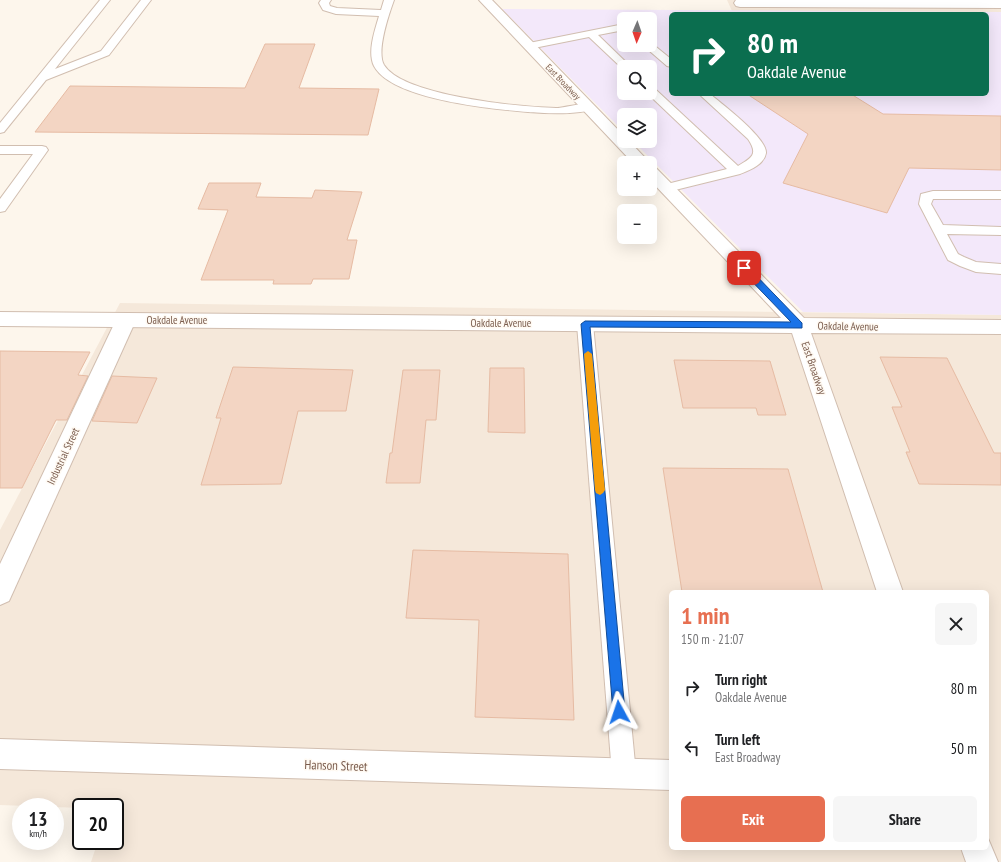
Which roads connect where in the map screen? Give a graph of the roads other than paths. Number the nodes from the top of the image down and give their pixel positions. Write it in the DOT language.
graph roads {
  1 [pos="105,0"];
  2 [pos="146,0"];
  3 [pos="326,0"];
  4 [pos="388,0"];
  5 [pos="485,0"];
  6 [pos="740,3"];
  7 [pos="1001,4"];
  8 [pos="385,13"];
  9 [pos="617,28"];
  10 [pos="591,34"];
  11 [pos="529,46"];
  12 [pos="657,51"];
  13 [pos="619,60"];
  14 [pos="669,62"];
  15 [pos="42,77"];
  16 [pos="706,96"];
  17 [pos="657,97"];
  18 [pos="588,107"];
  19 [pos="0,130"];
  20 [pos="0,150"];
  21 [pos="635,156"];
  22 [pos="736,171"];
  23 [pos="657,178"];
  24 [pos="667,188"];
  25 [pos="1001,195"];
  26 [pos="0,208"];
  27 [pos="938,229"];
  28 [pos="1001,231"];
  29 [pos="1001,269"];
  30 [pos="0,318"];
  31 [pos="126,320"];
  32 [pos="585,324"];
  33 [pos="799,326"];
  34 [pos="1001,327"];
  35 [pos="889,590"];
  36 [pos="0,592"];
  37 [pos="0,754"];
  38 [pos="624,774"];
  39 [pos="669,775"];
  40 [pos="978,850"];
  41 [pos="982,862"];
  1 -- 15 [label="lane"];
  2 -- 15 [label="lane"];
  3 -- 8 [label="lane"];
  4 -- 8 [label="lane"];
  5 -- 11 [label="street, East Broadway"];
  6 -- 7 [label="street"];
  8 -- 18 [label="lane"];
  9 -- 10 [label="lane"];
  10 -- 11 [label="lane"];
  10 -- 13 [label="lane"];
  11 -- 18 [label="street, East Broadway"];
  12 -- 14 [label="lane"];
  15 -- 19 [label="lane"];
  16 -- 22 [label="lane"];
  17 -- 22 [label="lane"];
  18 -- 21 [label="street, East Broadway"];
  20 -- 26 [label="lane"];
  22 -- 24 [label="lane"];
  23 -- 24 [label="street, East Broadway"];
  24 -- 33 [label="street, East Broadway"];
  25 -- 27 [label="lane"];
  27 -- 28 [label="lane"];
  27 -- 29 [label="lane"];
  30 -- 31 [label="street, Oakdale Avenue"];
  31 -- 32 [label="street, Oakdale Avenue"];
  31 -- 36 [label="street, Industrial Street"];
  32 -- 33 [label="street, Oakdale Avenue"];
  32 -- 38 [label="lane"];
  33 -- 34 [label="street, Oakdale Avenue"];
  33 -- 35 [label="street, East Broadway"];
  37 -- 38 [label="street, Hanson Street"];
  38 -- 39 [label="street, Hanson Street"];
  40 -- 41 [label="street"];
}
